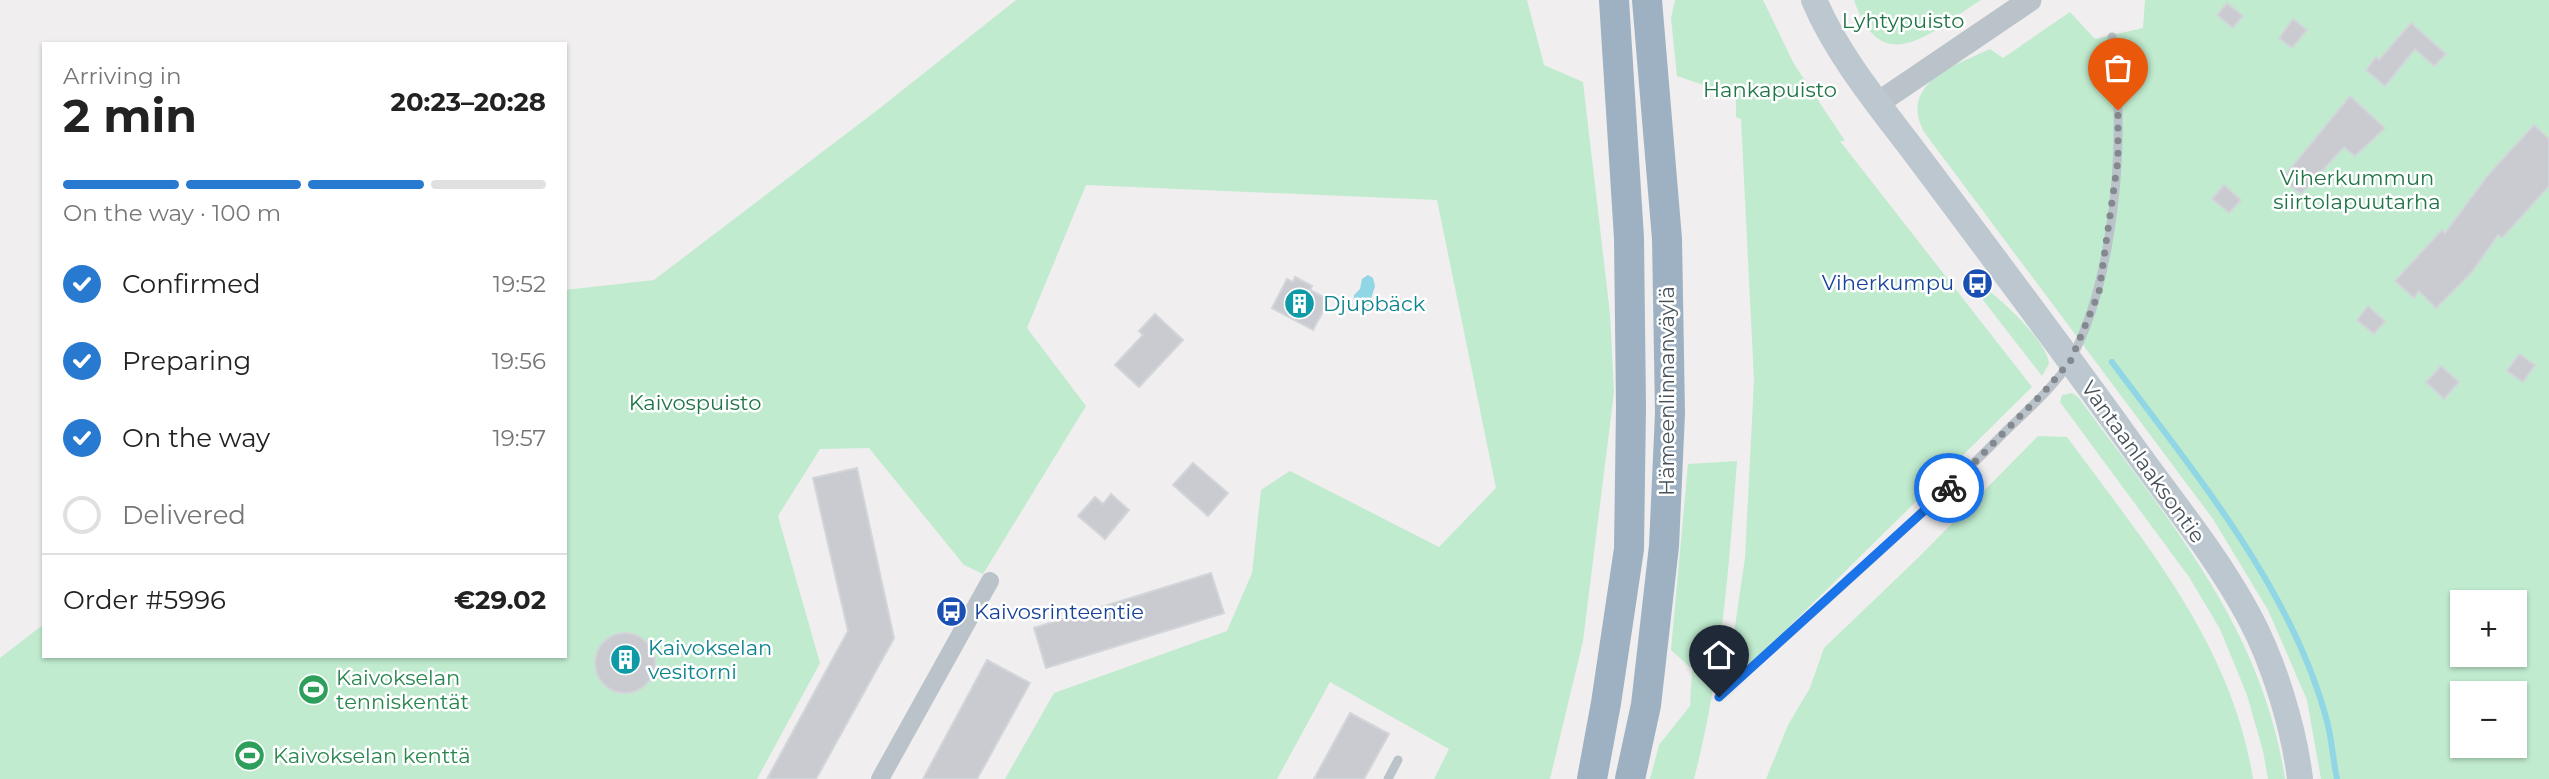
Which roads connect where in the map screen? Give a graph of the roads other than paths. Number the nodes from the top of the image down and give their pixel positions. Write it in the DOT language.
graph roads {
  1 [pos="1614,0"];
  2 [pos="1647,0"];
  3 [pos="1814,0"];
  4 [pos="2030,0"];
  5 [pos="2112,37"];
  6 [pos="1878,103"];
  7 [pos="2071,360"];
  8 [pos="990,581"];
  9 [pos="1719,697"];
  10 [pos="1398,760"];
  11 [pos="880,779"];
  12 [pos="1388,779"];
  13 [pos="1592,779"];
  14 [pos="1630,779"];
  15 [pos="2300,779"];
  1 -- 13 [label="highway, Hämeenlinnanväylä"];
  2 -- 14 [label="highway, Hämeenlinnanväylä"];
  3 -- 6 [label="main road, Vantaanlaaksontie"];
  4 -- 6 [label="street"];
  5 -- 7 [label="lane"];
  6 -- 7 [label="main road, Vantaanlaaksontie"];
  7 -- 9 [label="lane"];
  7 -- 15 [label="main road, Vantaanlaaksontie"];
  8 -- 11 [label="street"];
  10 -- 12 [label="lane"];
}
